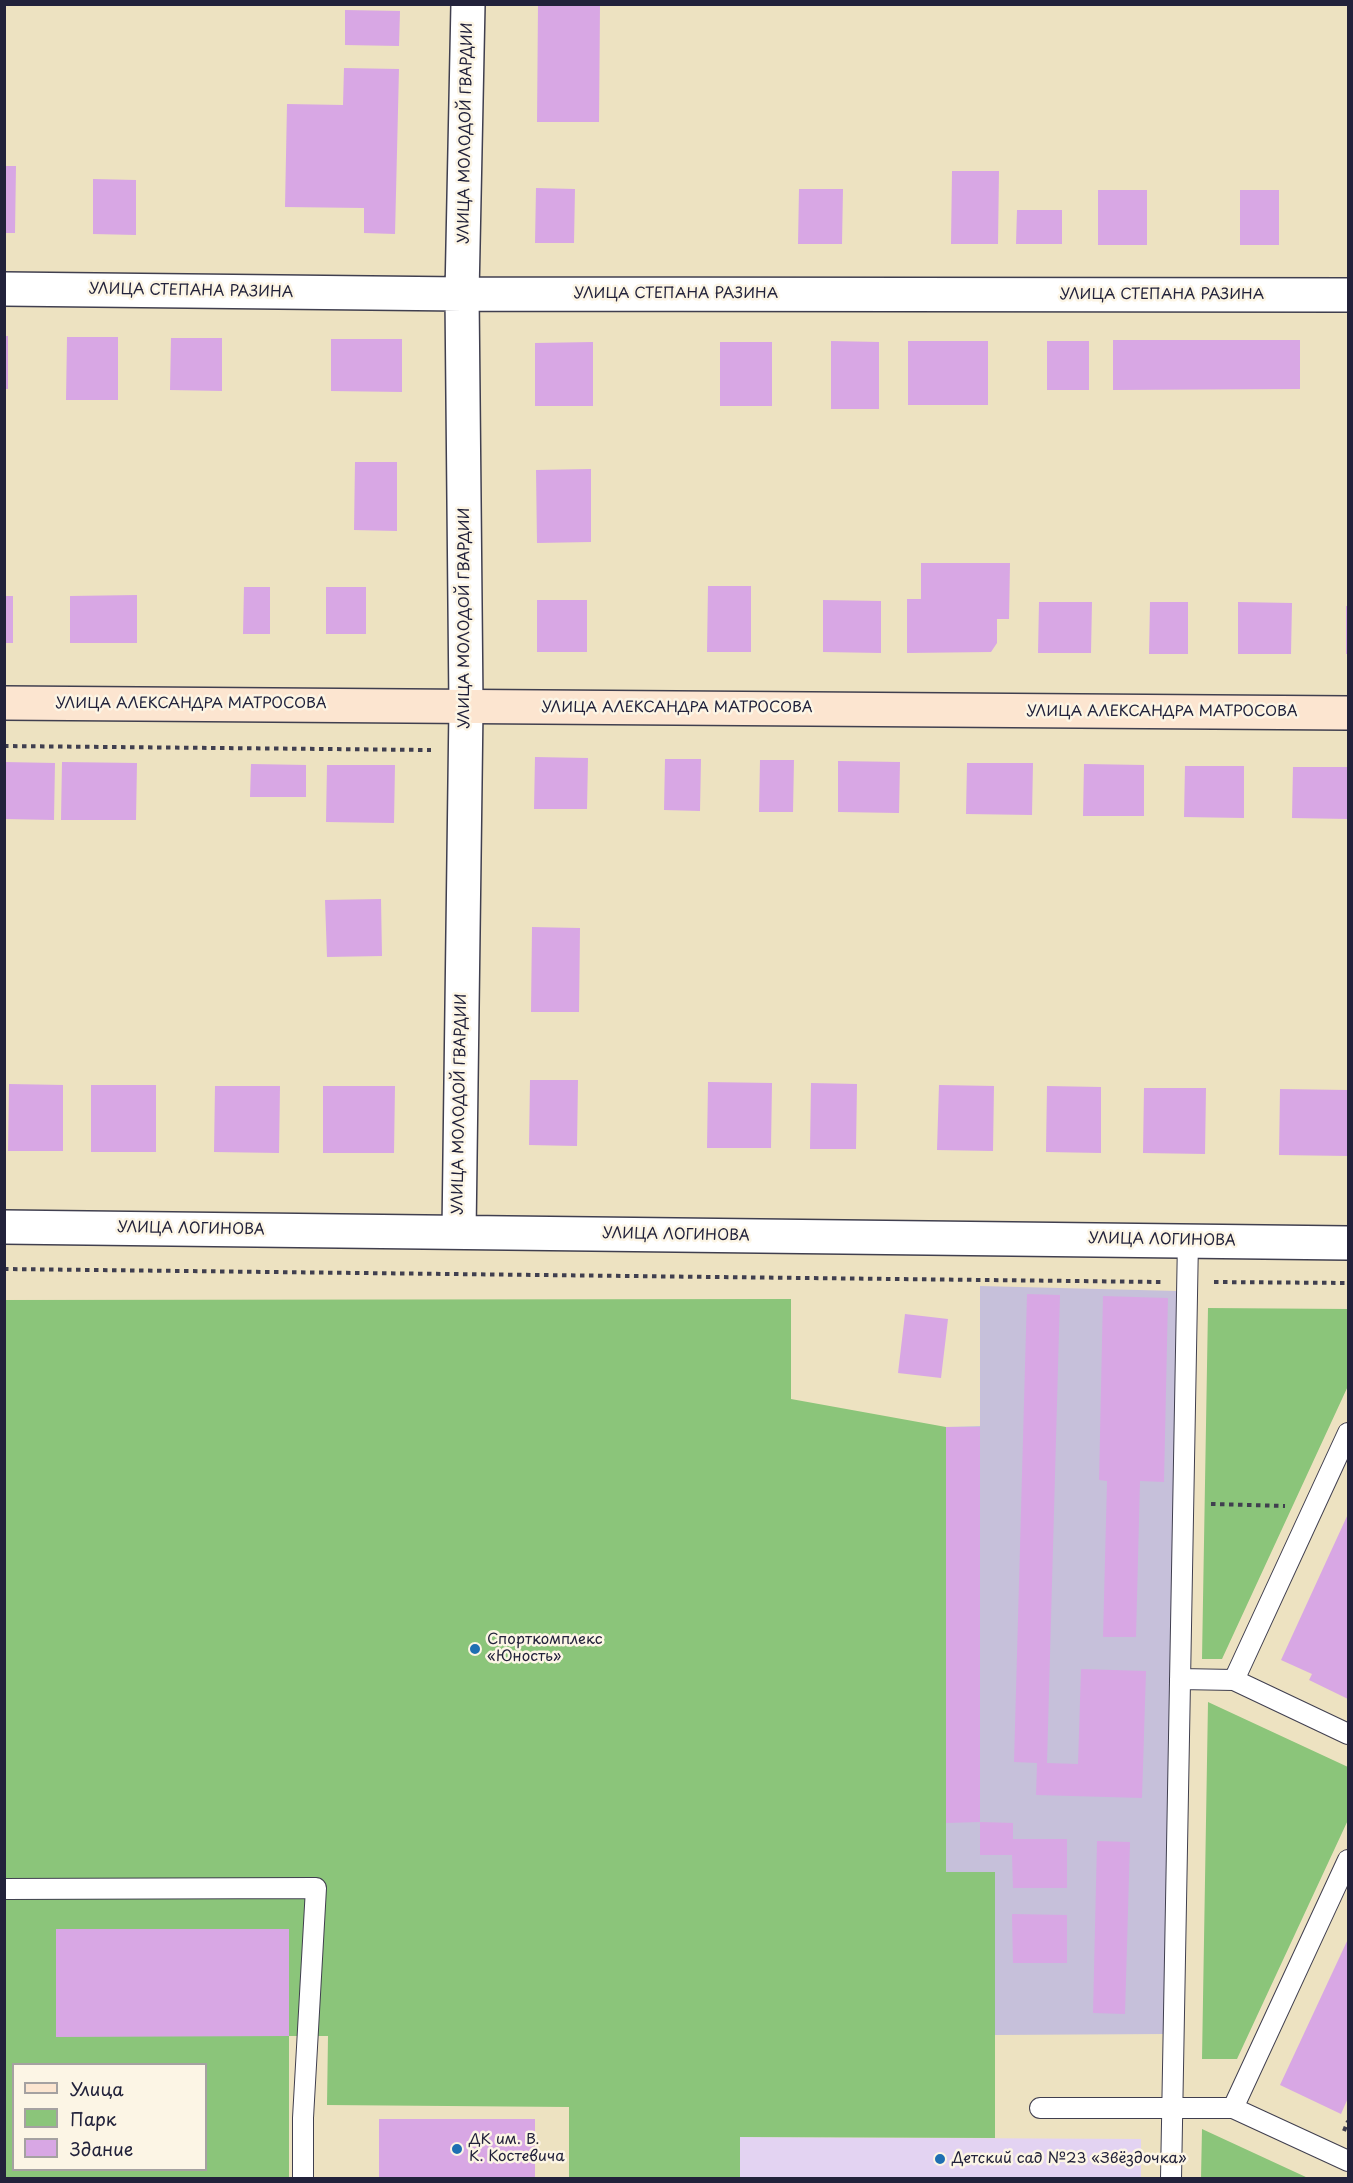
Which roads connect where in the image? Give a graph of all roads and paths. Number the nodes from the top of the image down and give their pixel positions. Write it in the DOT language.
graph roads {
  1 [pos="468,4"];
  2 [pos="4,288"];
  3 [pos="462,294"];
  4 [pos="1348,295"];
  5 [pos="4,703"];
  6 [pos="466,706"];
  7 [pos="1348,713"];
  8 [pos="4,746"];
  9 [pos="465,750"];
  10 [pos="4,1227"];
  11 [pos="459,1233"];
  12 [pos="1188,1240"];
  13 [pos="1348,1243"];
  14 [pos="4,1269"];
  15 [pos="1188,1282"];
  16 [pos="1348,1283"];
  17 [pos="1348,1433"];
  18 [pos="1183,1503"];
  19 [pos="1314,1507"];
  20 [pos="1180,1679"];
  21 [pos="1234,1680"];
  22 [pos="1348,1734"];
  23 [pos="1348,1860"];
  24 [pos="4,1889"];
  25 [pos="1040,2108"];
  26 [pos="1172,2108"];
  27 [pos="1233,2108"];
  28 [pos="1348,2161"];
  29 [pos="303,2178"];
  30 [pos="1171,2178"];
  1 -- 3 [label="street, УЛИЦА МОЛОДОЙ ГВАРДИИ"];
  2 -- 3 [label="street, УЛИЦА СТЕПАНА РАЗИНА"];
  3 -- 4 [label="street, УЛИЦА СТЕПАНА РАЗИНА"];
  3 -- 6 [label="street, УЛИЦА МОЛОДОЙ ГВАРДИИ"];
  5 -- 6 [label="street, УЛИЦА АЛЕКСАНДРА МАТРОСОВА"];
  6 -- 7 [label="street, УЛИЦА АЛЕКСАНДРА МАТРОСОВА"];
  6 -- 9 [label="street, УЛИЦА МОЛОДОЙ ГВАРДИИ"];
  8 -- 9 [label="path"];
  9 -- 11 [label="street, УЛИЦА МОЛОДОЙ ГВАРДИИ"];
  10 -- 11 [label="street, УЛИЦА ЛОГИНОВА"];
  11 -- 12 [label="street, УЛИЦА ЛОГИНОВА"];
  12 -- 13 [label="street, УЛИЦА ЛОГИНОВА"];
  12 -- 15 [label="lane"];
  14 -- 15 [label="path"];
  15 -- 16 [label="path"];
  15 -- 18 [label="lane"];
  17 -- 19 [label="lane"];
  18 -- 19 [label="path"];
  18 -- 20 [label="lane"];
  19 -- 21 [label="lane"];
  20 -- 21 [label="lane"];
  20 -- 26 [label="lane"];
  21 -- 22 [label="lane"];
  23 -- 27 [label="lane"];
  24 -- 29 [label="lane"];
  25 -- 26 [label="lane"];
  26 -- 27 [label="lane"];
  26 -- 30 [label="lane"];
  27 -- 28 [label="lane"];
}
